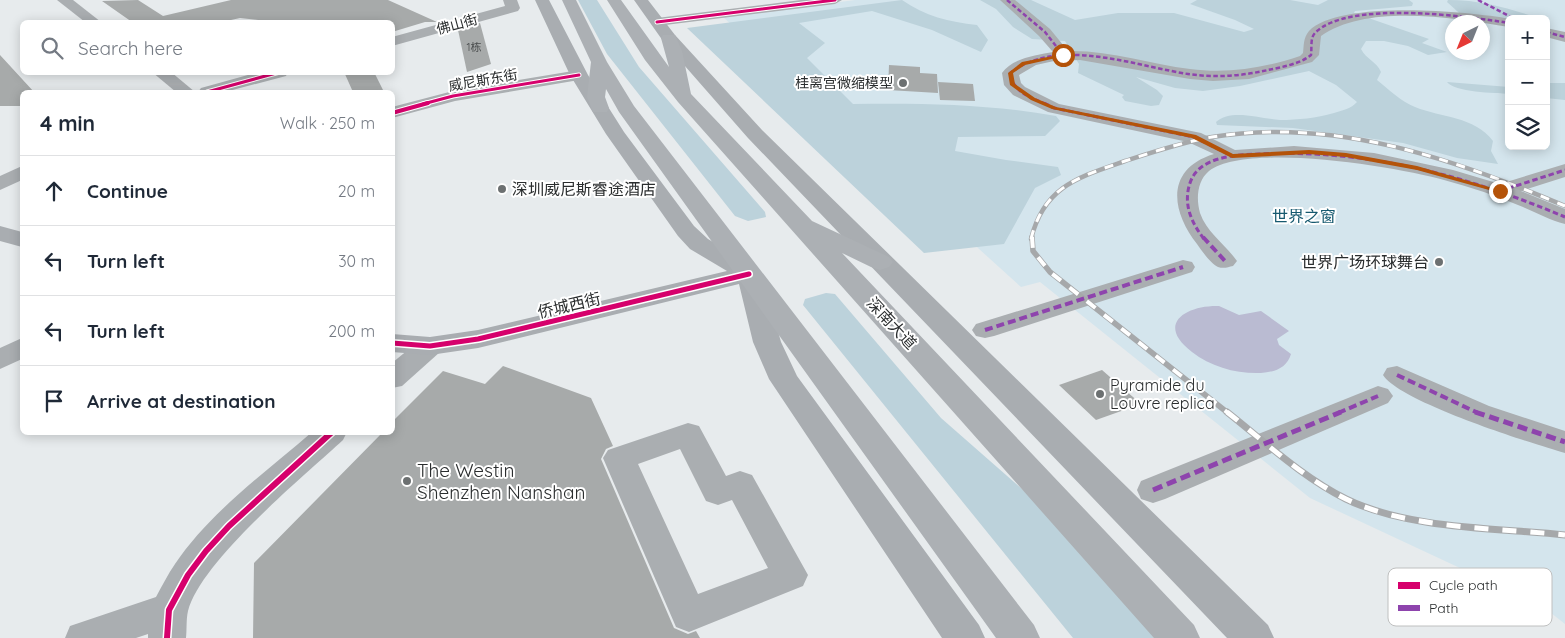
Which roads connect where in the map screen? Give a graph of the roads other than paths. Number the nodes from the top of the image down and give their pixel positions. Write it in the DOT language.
graph roads {
  1 [pos="64,0"];
  2 [pos="510,0"];
  3 [pos="542,0"];
  4 [pos="569,0"];
  5 [pos="614,0"];
  6 [pos="641,0"];
  7 [pos="835,0"];
  8 [pos="1007,0"];
  9 [pos="1478,0"];
  10 [pos="800,2"];
  11 [pos="1507,15"];
  12 [pos="91,20"];
  13 [pos="657,22"];
  14 [pos="1505,22"];
  15 [pos="1550,33"];
  16 [pos="1565,37"];
  17 [pos="669,38"];
  18 [pos="395,41"];
  19 [pos="1063,55"];
  20 [pos="599,62"];
  21 [pos="164,75"];
  22 [pos="269,75"];
  23 [pos="580,75"];
  24 [pos="183,90"];
  25 [pos="214,90"];
  26 [pos="685,98"];
  27 [pos="600,108"];
  28 [pos="395,112"];
  29 [pos="1232,156"];
  30 [pos="1565,170"];
  31 [pos="20,173"];
  32 [pos="0,184"];
  33 [pos="1500,191"];
  34 [pos="1565,217"];
  35 [pos="797,220"];
  36 [pos="0,233"];
  37 [pos="20,240"];
  38 [pos="20,241"];
  39 [pos="0,243"];
  40 [pos="1225,261"];
  41 [pos="880,262"];
  42 [pos="1183,267"];
  43 [pos="750,274"];
  44 [pos="985,330"];
  45 [pos="395,343"];
  46 [pos="430,346"];
  47 [pos="20,348"];
  48 [pos="0,360"];
  49 [pos="395,376"];
  50 [pos="329,435"];
  51 [pos="1565,442"];
  52 [pos="619,458"];
  53 [pos="1153,490"];
  54 [pos="168,624"];
  55 [pos="84,638"];
  56 [pos="965,638"];
  57 [pos="1020,638"];
  58 [pos="1180,638"];
  59 [pos="1254,638"];
  1 -- 12 [label="street"];
  2 -- 18 [label="street, 佛山街"];
  3 -- 23 [label="main road"];
  4 -- 20 [label="main road"];
  5 -- 26 [label="main road, 深南大道"];
  6 -- 13 [label="main road"];
  7 -- 10 [label="street"];
  8 -- 19 [label="street"];
  9 -- 11 [label="street"];
  10 -- 13 [label="street"];
  13 -- 17 [label="main road"];
  14 -- 19 [label="street"];
  15 -- 16 [label="street"];
  17 -- 26 [label="main road"];
  17 -- 41 [label="main road"];
  19 -- 29 [label="street"];
  20 -- 27 [label="main road"];
  20 -- 43 [label="main road"];
  21 -- 24 [label="street"];
  22 -- 25 [label="street"];
  23 -- 27 [label="main road"];
  23 -- 28 [label="street, 威尼斯东街"];
  26 -- 35 [label="main road, 深南大道"];
  27 -- 43 [label="main road"];
  29 -- 33 [label="street"];
  29 -- 40 [label="street"];
  30 -- 33 [label="street"];
  31 -- 32 [label="street"];
  33 -- 34 [label="street"];
  35 -- 41 [label="main road"];
  35 -- 58 [label="main road, 深南大道"];
  36 -- 37 [label="main road"];
  38 -- 39 [label="main road"];
  41 -- 59 [label="main road"];
  42 -- 44 [label="street"];
  43 -- 46 [label="main road, 侨城西街"];
  43 -- 56 [label="main road"];
  43 -- 57 [label="main road"];
  45 -- 46 [label="main road, 侨城西街"];
  46 -- 49 [label="street"];
  47 -- 48 [label="street"];
  50 -- 54 [label="street"];
  51 -- 53 [label="street"];
  52 -- 52 [label="street"];
  54 -- 55 [label="street"];
}
